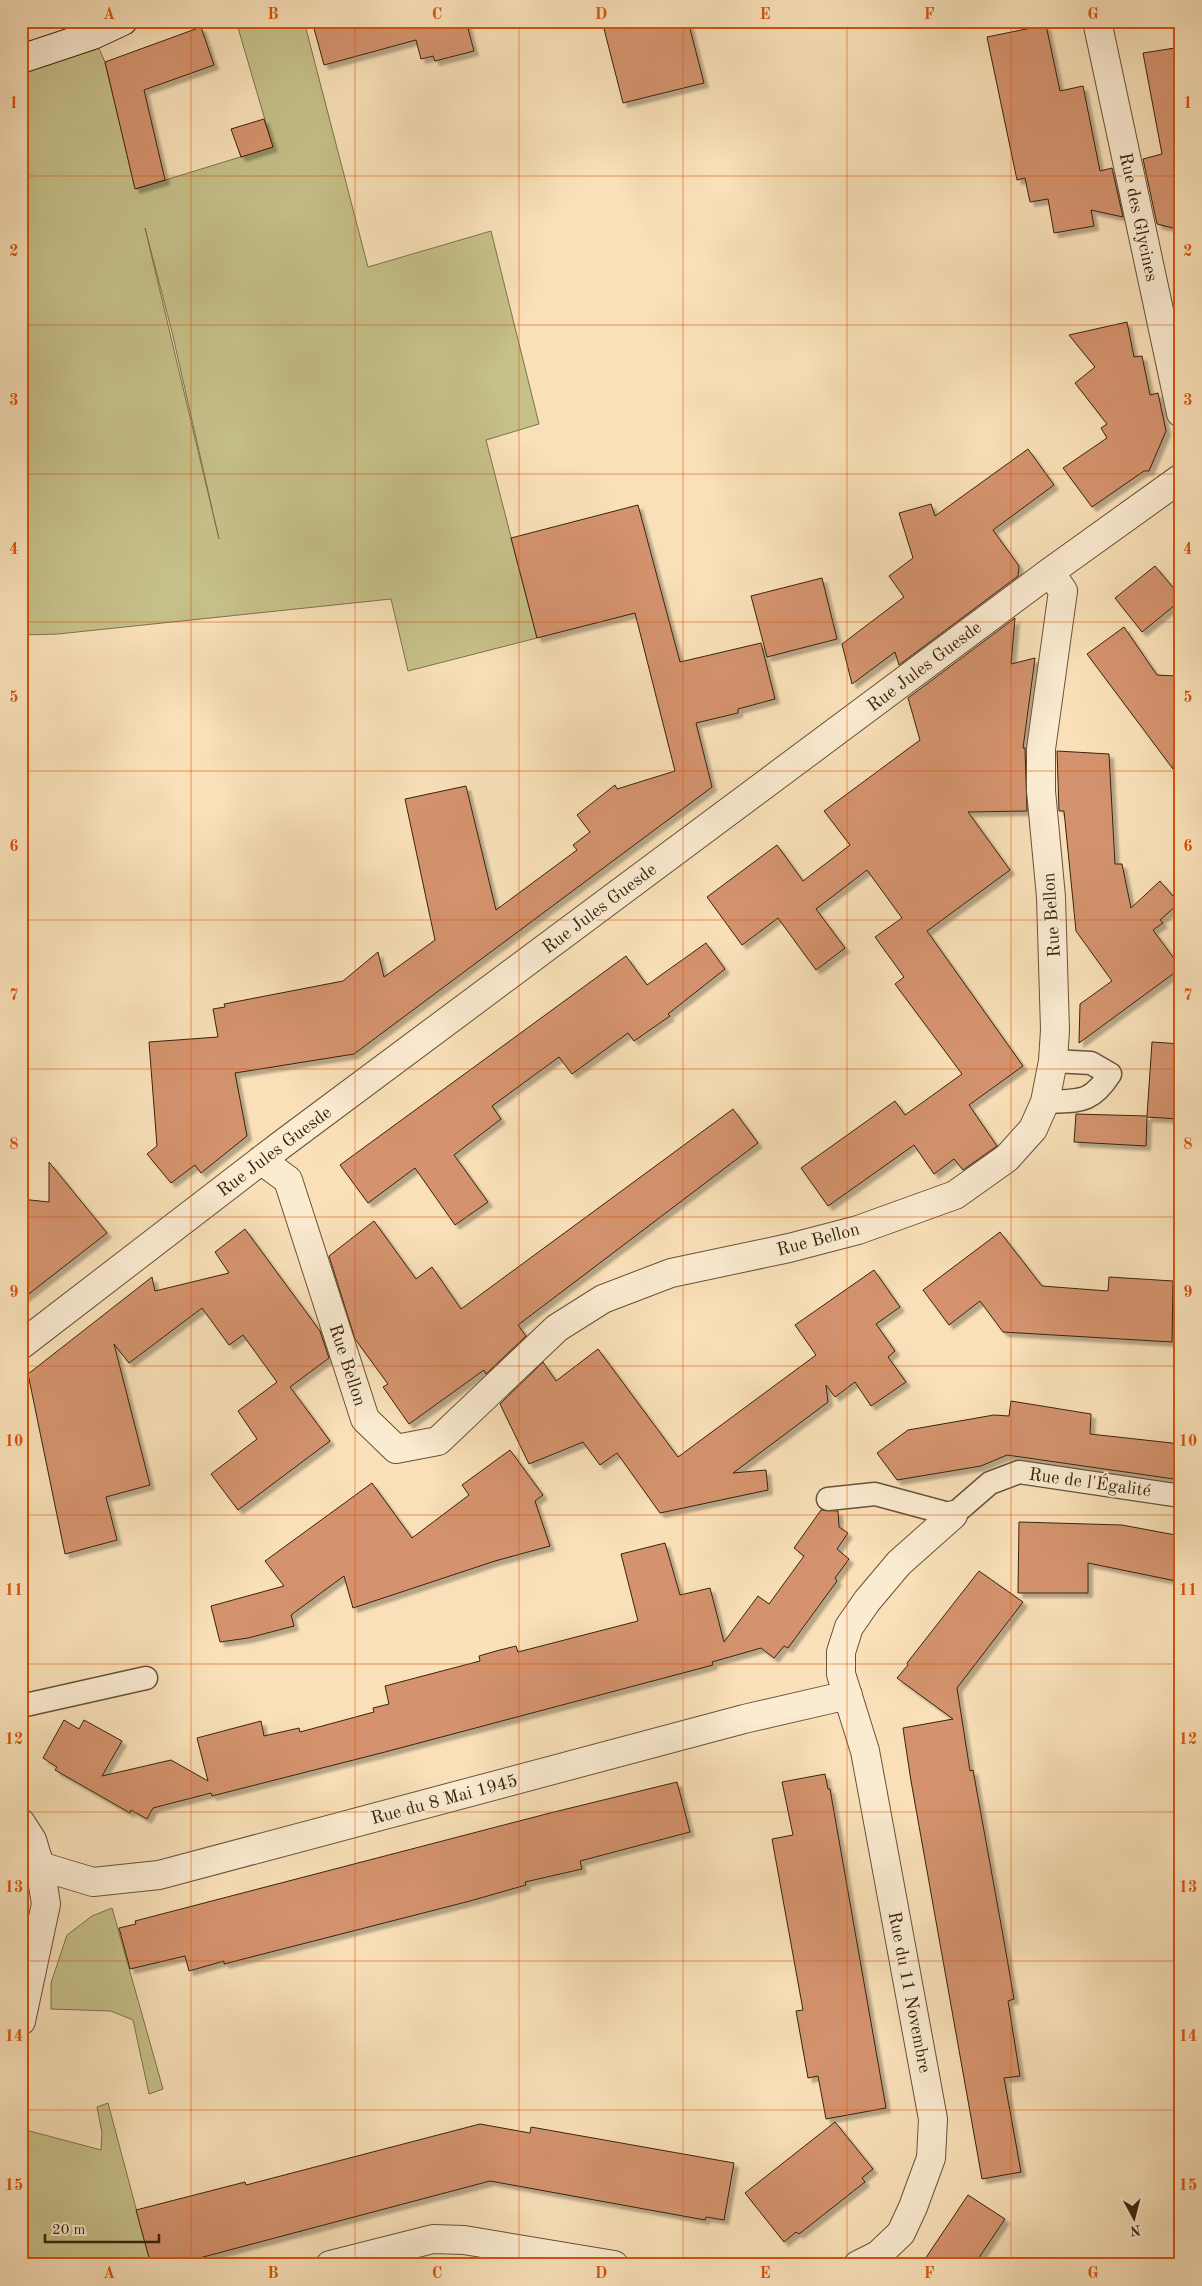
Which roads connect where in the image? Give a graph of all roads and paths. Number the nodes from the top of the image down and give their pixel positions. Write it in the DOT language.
graph roads {
  1 [pos="123,21"];
  2 [pos="1097,21"];
  3 [pos="21,59"];
  4 [pos="1181,413"];
  5 [pos="1181,478"];
  6 [pos="1050,572"];
  7 [pos="1053,1061"];
  8 [pos="1045,1102"];
  9 [pos="261,1160"];
  10 [pos="21,1345"];
  11 [pos="1181,1496"];
  12 [pos="828,1499"];
  13 [pos="953,1515"];
  14 [pos="146,1678"];
  15 [pos="848,1695"];
  16 [pos="21,1706"];
  17 [pos="21,1822"];
  18 [pos="40,1866"];
  19 [pos="21,2021"];
  20 [pos="330,2265"];
  21 [pos="614,2265"];
  22 [pos="858,2265"];
  1 -- 3 [label="street"];
  2 -- 4 [label="street, Rue des Glycines"];
  5 -- 6 [label="street, Rue Jules Guesde"];
  6 -- 7 [label="street, Rue Bellon"];
  6 -- 9 [label="street, Rue Jules Guesde"];
  7 -- 8 [label="street, Rue Bellon"];
  7 -- 8 [label="lane"];
  8 -- 9 [label="street, Rue Bellon"];
  9 -- 10 [label="street, Rue Jules Guesde"];
  11 -- 13 [label="lane, Rue de l'Égalité"];
  12 -- 13 [label="lane"];
  13 -- 15 [label="street, Rue du 11 Novembre"];
  14 -- 16 [label="lane"];
  15 -- 18 [label="street, Rue du 8 Mai 1945"];
  15 -- 22 [label="street, Rue du 11 Novembre"];
  17 -- 18 [label="street"];
  18 -- 19 [label="street"];
  20 -- 21 [label="street"];
}
